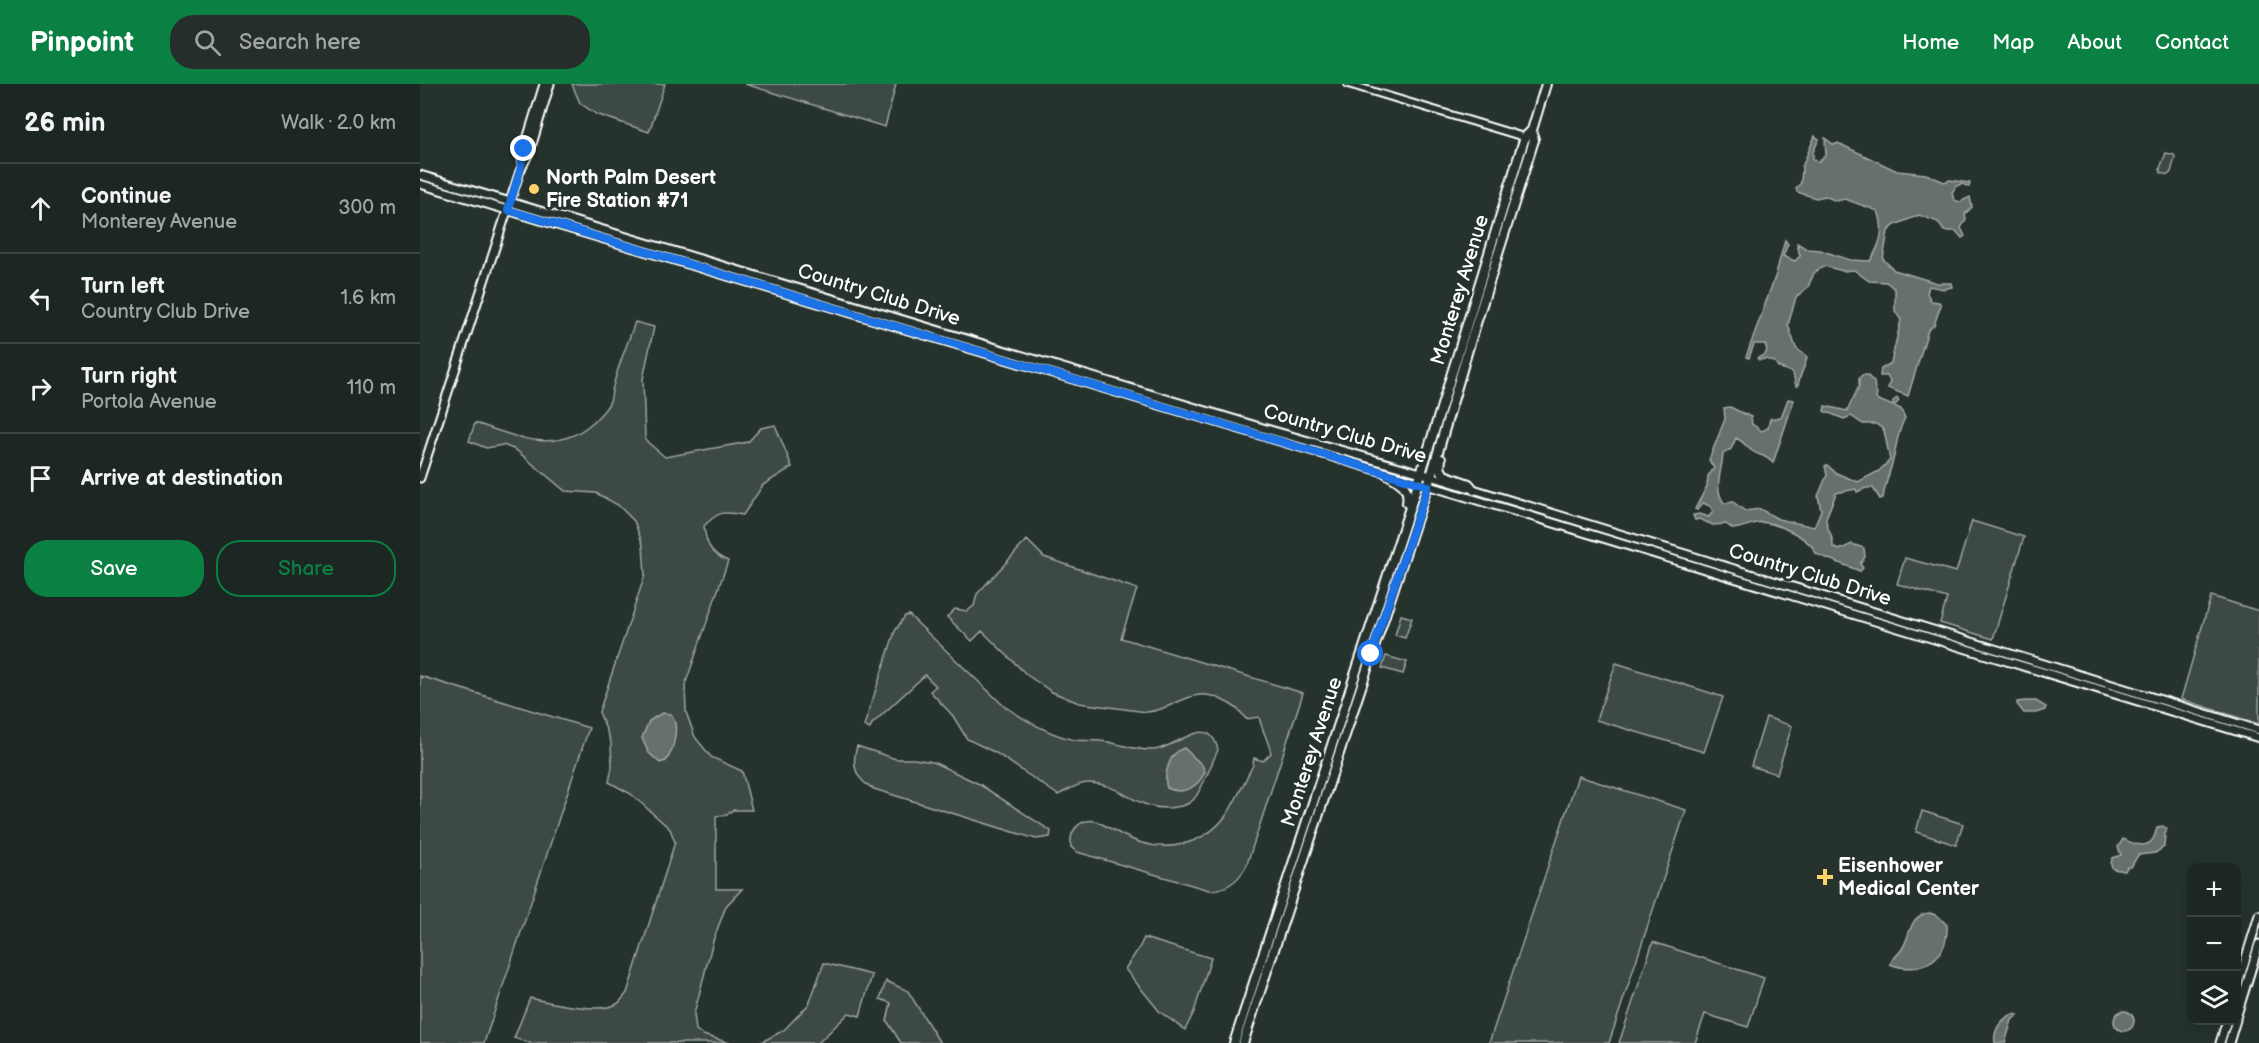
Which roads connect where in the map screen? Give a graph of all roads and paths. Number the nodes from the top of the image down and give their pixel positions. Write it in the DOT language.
graph roads {
  1 [pos="544,84"];
  2 [pos="550,84"];
  3 [pos="1348,84"];
  4 [pos="1546,84"];
  5 [pos="1530,138"];
  6 [pos="520,171"];
  7 [pos="420,175"];
  8 [pos="420,184"];
  9 [pos="509,206"];
  10 [pos="572,221"];
  11 [pos="549,222"];
  12 [pos="1442,440"];
  13 [pos="1421,473"];
  14 [pos="1387,474"];
  15 [pos="1431,476"];
  16 [pos="420,477"];
  17 [pos="1418,483"];
  18 [pos="1428,486"];
  19 [pos="1474,490"];
  20 [pos="1402,529"];
  21 [pos="1884,614"];
  22 [pos="1860,616"];
  23 [pos="1362,652"];
  24 [pos="1359,688"];
  25 [pos="2187,716"];
  26 [pos="2216,717"];
  27 [pos="2259,730"];
  28 [pos="2259,738"];
  29 [pos="1278,907"];
  30 [pos="2259,915"];
  31 [pos="1277,942"];
  32 [pos="2259,944"];
  33 [pos="2241,974"];
  34 [pos="2241,1003"];
  35 [pos="2225,1025"];
  36 [pos="2234,1025"];
  37 [pos="1234,1043"];
  38 [pos="1242,1043"];
  39 [pos="2220,1043"];
  40 [pos="2229,1043"];
  1 -- 6 [label="main road"];
  2 -- 6 [label="main road"];
  3 -- 5 [label="street"];
  4 -- 5 [label="main road, Monterey Avenue"];
  5 -- 12 [label="main road, Monterey Avenue"];
  5 -- 13 [label="main road, Monterey Avenue"];
  6 -- 9 [label="main road"];
  7 -- 9 [label="main road, Country Club Drive"];
  8 -- 9 [label="main road, Country Club Drive"];
  9 -- 10 [label="main road, Country Club Drive"];
  9 -- 11 [label="main road, Country Club Drive"];
  9 -- 16 [label="main road"];
  10 -- 11 [label="main road"];
  10 -- 13 [label="main road, Country Club Drive"];
  11 -- 14 [label="main road, Country Club Drive"];
  12 -- 15 [label="main road, Monterey Avenue"];
  12 -- 19 [label="main road"];
  13 -- 15 [label="main road, Country Club Drive"];
  13 -- 17 [label="main road, Monterey Avenue"];
  14 -- 17 [label="main road, Country Club Drive"];
  14 -- 20 [label="main road"];
  15 -- 18 [label="main road, Monterey Avenue"];
  15 -- 19 [label="main road, Country Club Drive"];
  17 -- 18 [label="main road, Country Club Drive"];
  17 -- 20 [label="main road, Monterey Avenue"];
  18 -- 22 [label="main road, Country Club Drive"];
  18 -- 24 [label="main road, Monterey Avenue"];
  19 -- 21 [label="main road, Country Club Drive"];
  20 -- 23 [label="main road, Monterey Avenue"];
  21 -- 22 [label="main road"];
  21 -- 26 [label="main road, Country Club Drive"];
  22 -- 25 [label="main road, Country Club Drive"];
  23 -- 24 [label="main road"];
  23 -- 29 [label="main road, Monterey Avenue"];
  24 -- 31 [label="main road, Monterey Avenue"];
  25 -- 26 [label="main road"];
  25 -- 28 [label="main road, Country Club Drive"];
  26 -- 27 [label="main road, Country Club Drive"];
  29 -- 31 [label="main road"];
  29 -- 37 [label="main road, Monterey Avenue"];
  30 -- 33 [label="main road"];
  31 -- 38 [label="main road, Monterey Avenue"];
  32 -- 34 [label="main road"];
  35 -- 39 [label="main road"];
  36 -- 40 [label="main road"];
}
